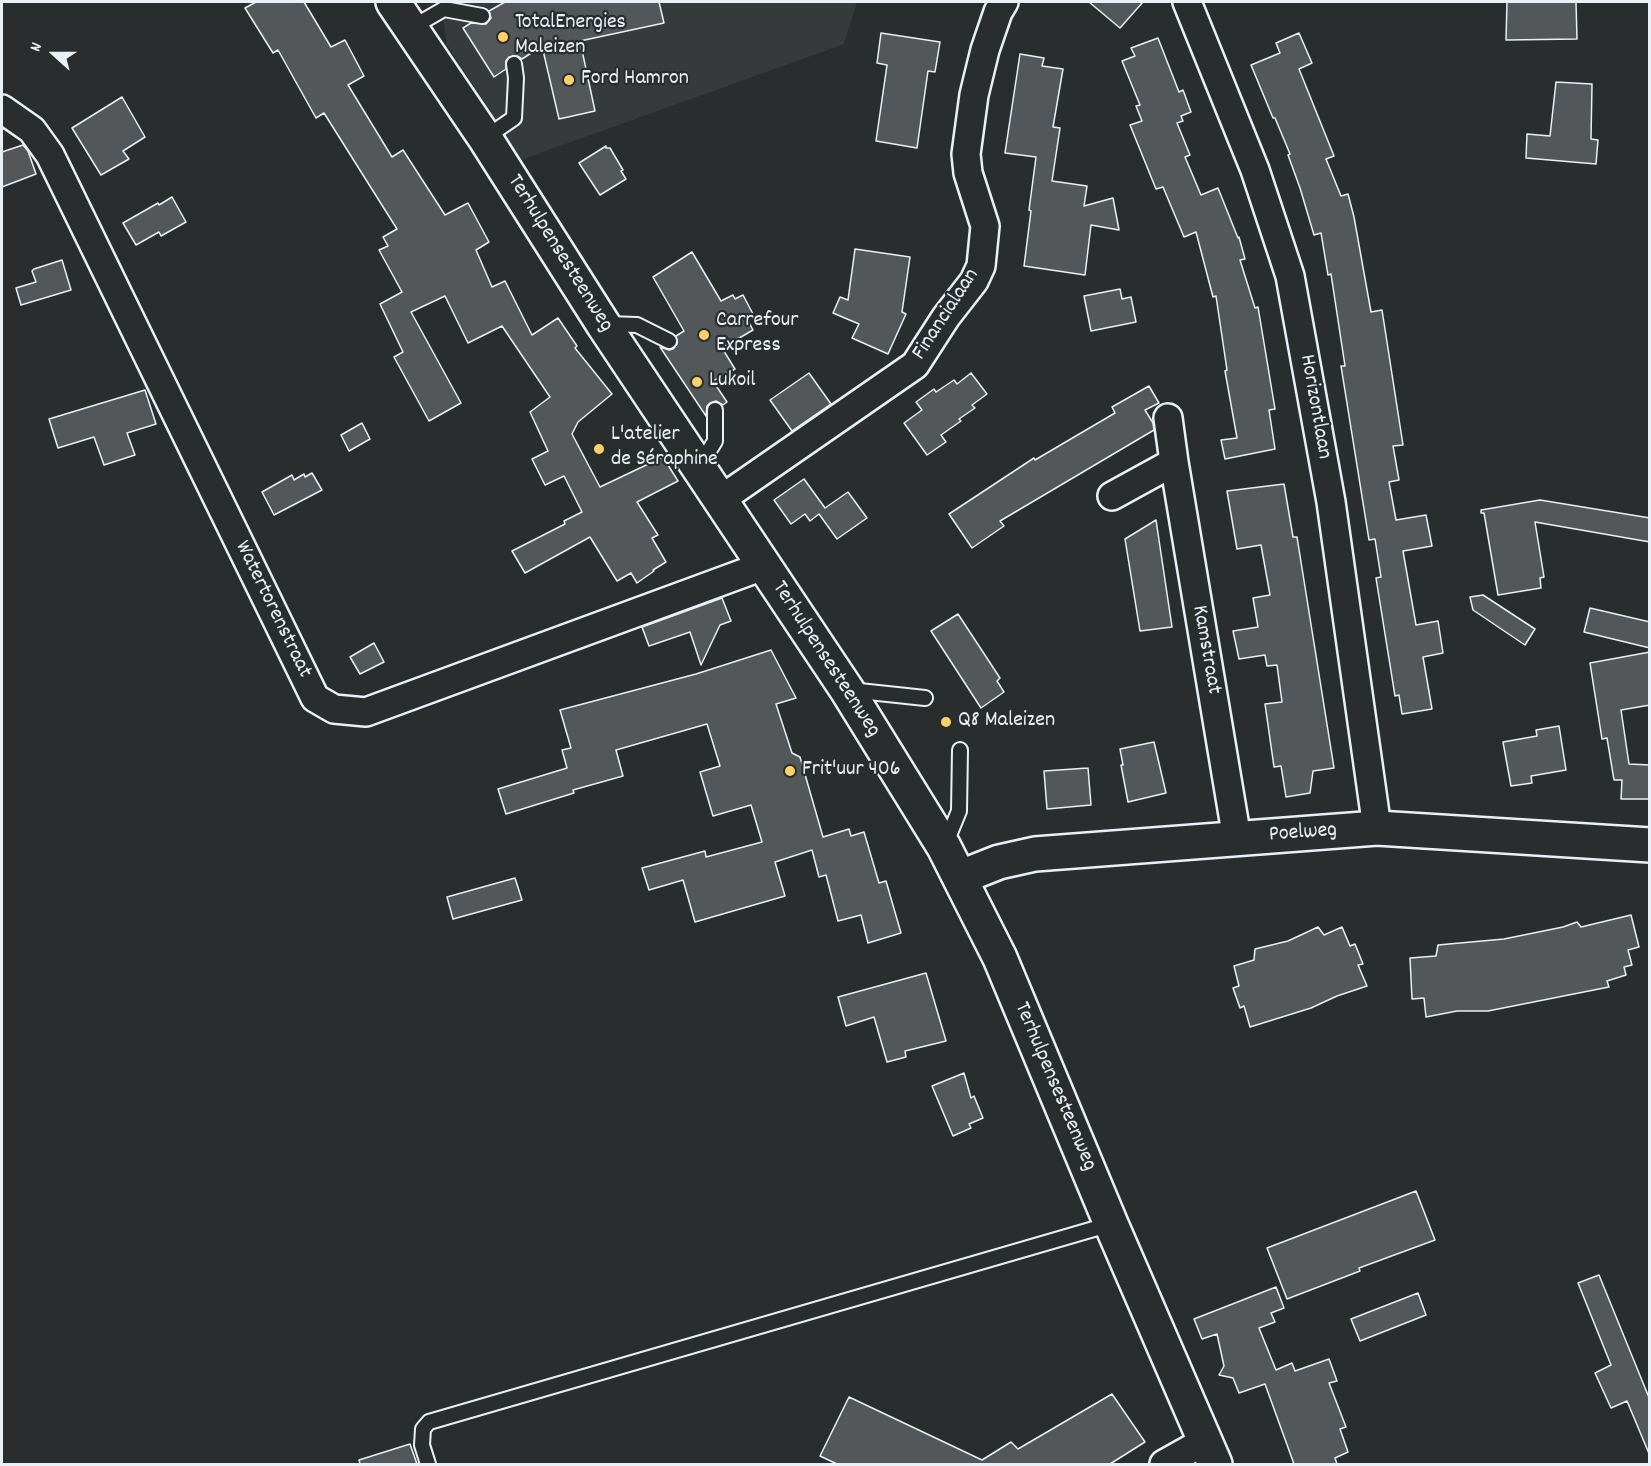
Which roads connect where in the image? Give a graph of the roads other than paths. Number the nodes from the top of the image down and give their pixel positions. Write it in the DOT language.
graph roads {
  1 [pos="1004,2"];
  2 [pos="1187,2"];
  3 [pos="402,15"];
  4 [pos="482,16"];
  5 [pos="514,64"];
  6 [pos="2,109"];
  7 [pos="485,138"];
  8 [pos="603,324"];
  9 [pos="669,341"];
  10 [pos="715,410"];
  11 [pos="1168,417"];
  12 [pos="1173,462"];
  13 [pos="699,467"];
  14 [pos="1112,496"];
  15 [pos="720,500"];
  16 [pos="763,567"];
  17 [pos="847,690"];
  18 [pos="925,698"];
  19 [pos="960,750"];
  20 [pos="1377,828"];
  21 [pos="1237,839"];
  22 [pos="1650,845"];
  23 [pos="945,846"];
  24 [pos="961,877"];
  25 [pos="1111,1224"];
  26 [pos="1210,1453"];
  27 [pos="428,1464"];
  28 [pos="1164,1464"];
  1 -- 15 [label="street, Financialaan"];
  2 -- 20 [label="street, Horizontlaan"];
  3 -- 4 [label="lane"];
  3 -- 7 [label="main road, Terhulpensesteenweg"];
  5 -- 7 [label="lane"];
  6 -- 16 [label="street, Watertorenstraat"];
  7 -- 8 [label="main road, Terhulpensesteenweg"];
  8 -- 9 [label="lane"];
  8 -- 13 [label="main road, Terhulpensesteenweg"];
  10 -- 13 [label="lane"];
  11 -- 12 [label="street, Kamstraat"];
  12 -- 14 [label="street"];
  12 -- 21 [label="street, Kamstraat"];
  13 -- 15 [label="main road, Terhulpensesteenweg"];
  15 -- 16 [label="main road, Terhulpensesteenweg"];
  16 -- 17 [label="main road, Terhulpensesteenweg"];
  17 -- 18 [label="lane"];
  17 -- 23 [label="main road, Terhulpensesteenweg"];
  19 -- 23 [label="lane"];
  20 -- 21 [label="main road, Poelweg"];
  20 -- 22 [label="main road, Poelweg"];
  21 -- 24 [label="main road, Poelweg"];
  23 -- 24 [label="main road, Terhulpensesteenweg"];
  24 -- 25 [label="main road, Terhulpensesteenweg"];
  25 -- 26 [label="main road, Terhulpensesteenweg"];
  25 -- 27 [label="lane"];
  26 -- 28 [label="street"];
}
